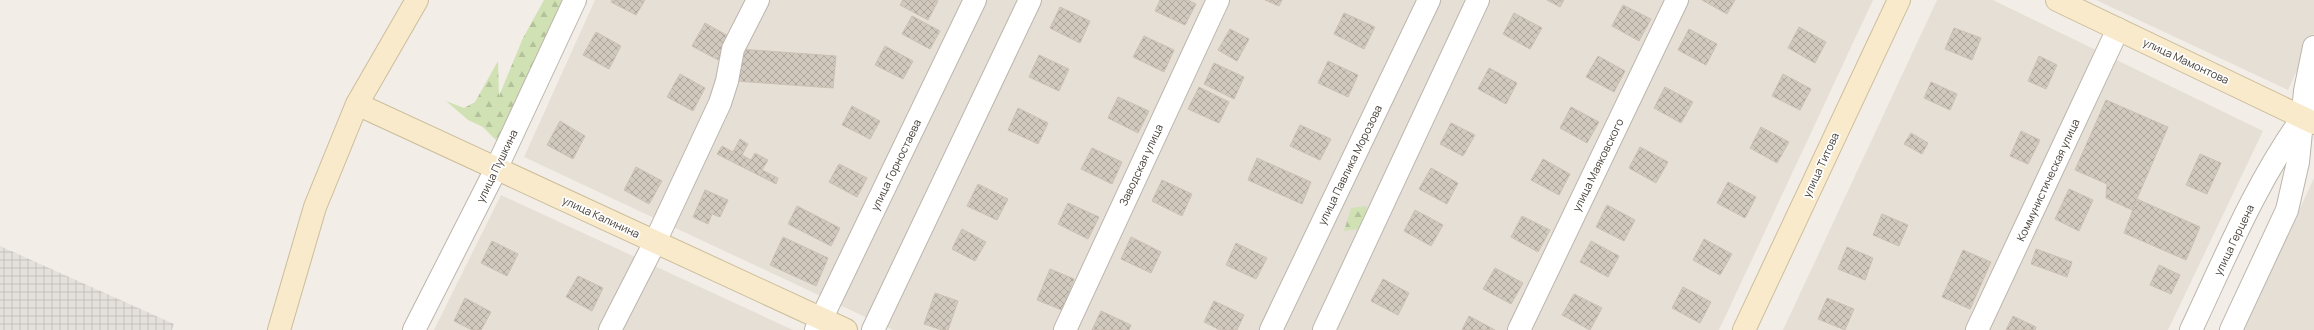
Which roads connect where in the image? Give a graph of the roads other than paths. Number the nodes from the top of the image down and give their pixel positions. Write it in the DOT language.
graph roads {
  1 [pos="417,0"];
  2 [pos="575,0"];
  3 [pos="758,0"];
  4 [pos="975,0"];
  5 [pos="1030,0"];
  6 [pos="1218,0"];
  7 [pos="1429,0"];
  8 [pos="1478,0"];
  9 [pos="1677,0"];
  10 [pos="1899,0"];
  11 [pos="2057,0"];
  12 [pos="2118,29"];
  13 [pos="2314,46"];
  14 [pos="357,104"];
  15 [pos="2310,115"];
  16 [pos="497,167"];
  17 [pos="655,242"];
  18 [pos="818,325"];
  19 [pos="279,330"];
  20 [pos="414,330"];
  21 [pos="610,330"];
  22 [pos="846,330"];
  23 [pos="873,330"];
  24 [pos="1065,330"];
  25 [pos="1271,330"];
  26 [pos="1324,330"];
  27 [pos="1519,330"];
  28 [pos="1744,330"];
  29 [pos="1977,330"];
  30 [pos="2191,330"];
  31 [pos="2231,330"];
  1 -- 14 [label="main road"];
  2 -- 16 [label="street, улица Пушкина"];
  3 -- 17 [label="street"];
  4 -- 18 [label="street, улица Горностаева"];
  5 -- 23 [label="street"];
  6 -- 24 [label="street, Заводская улица"];
  7 -- 25 [label="street, улица Павлика Морозова"];
  8 -- 26 [label="street"];
  9 -- 27 [label="street, улица Маяковского"];
  10 -- 28 [label="main road, улица Титова"];
  11 -- 12 [label="main road, улица Мамонтова"];
  12 -- 15 [label="main road, улица Мамонтова"];
  12 -- 29 [label="street, Коммунистическая улица"];
  13 -- 15 [label="street"];
  14 -- 16 [label="main road, улица Калинина"];
  14 -- 19 [label="main road"];
  15 -- 30 [label="street, улица Герцена"];
  15 -- 31 [label="street"];
  16 -- 17 [label="main road, улица Калинина"];
  16 -- 20 [label="street, улица Пушкина"];
  17 -- 18 [label="main road, улица Калинина"];
  17 -- 21 [label="street"];
  18 -- 22 [label="main road, улица Калинина"];
}
